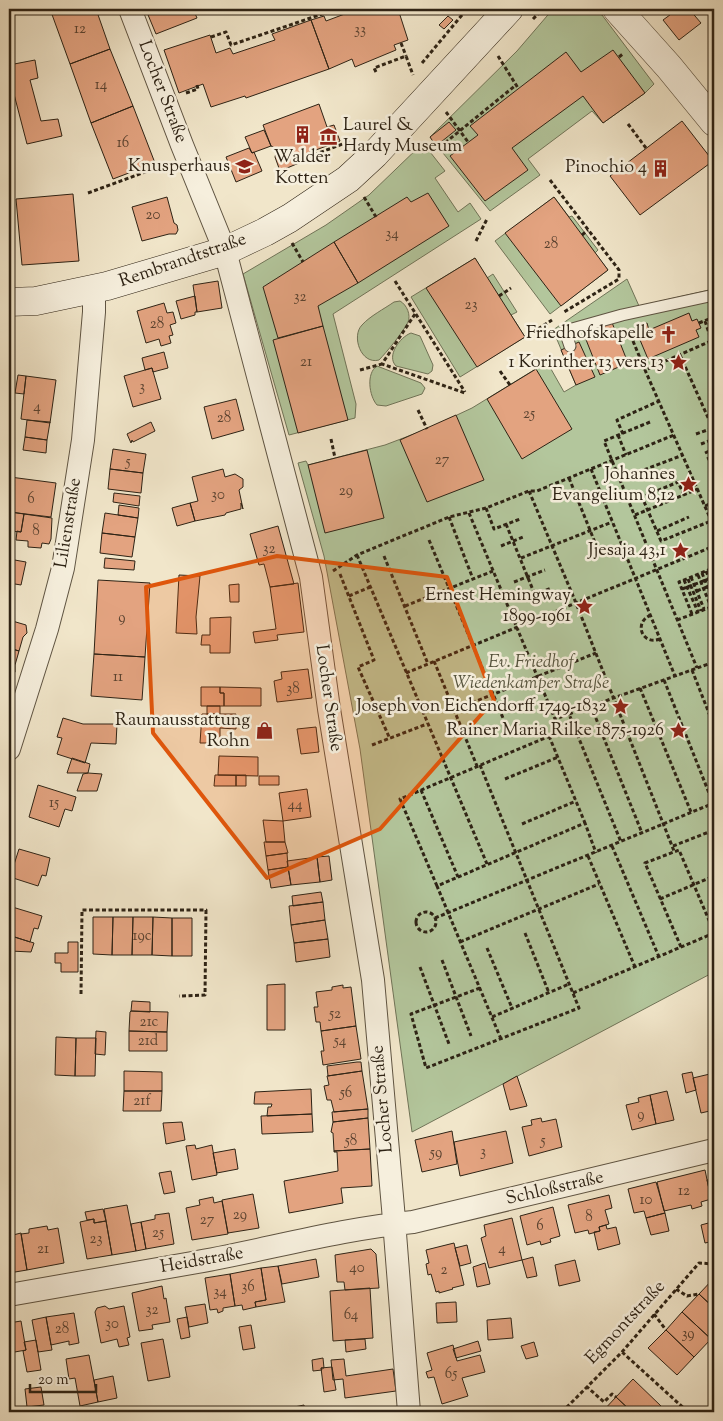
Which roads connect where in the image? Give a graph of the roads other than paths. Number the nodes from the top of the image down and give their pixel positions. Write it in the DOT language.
graph roads {
  1 [pos="130,9"];
  2 [pos="509,9"];
  3 [pos="617,9"];
  4 [pos="714,122"];
  5 [pos="225,251"];
  6 [pos="94,290"];
  7 [pos="714,295"];
  8 [pos="9,302"];
  9 [pos="570,346"];
  10 [pos="9,749"];
  11 [pos="714,1150"];
  12 [pos="394,1224"];
  13 [pos="9,1295"];
  14 [pos="410,1412"];
  1 -- 5 [label="street, Locher Straße"];
  2 -- 5 [label="main road, Rembrandtstraße"];
  3 -- 4 [label="main road"];
  5 -- 6 [label="main road, Rembrandtstraße"];
  5 -- 12 [label="street, Locher Straße"];
  6 -- 8 [label="main road, Rembrandtstraße"];
  6 -- 10 [label="street, Lilienstraße"];
  7 -- 9 [label="lane"];
  11 -- 12 [label="street, Schloßstraße"];
  12 -- 13 [label="street, Heidstraße"];
  12 -- 14 [label="street, Locher Straße"];
}
